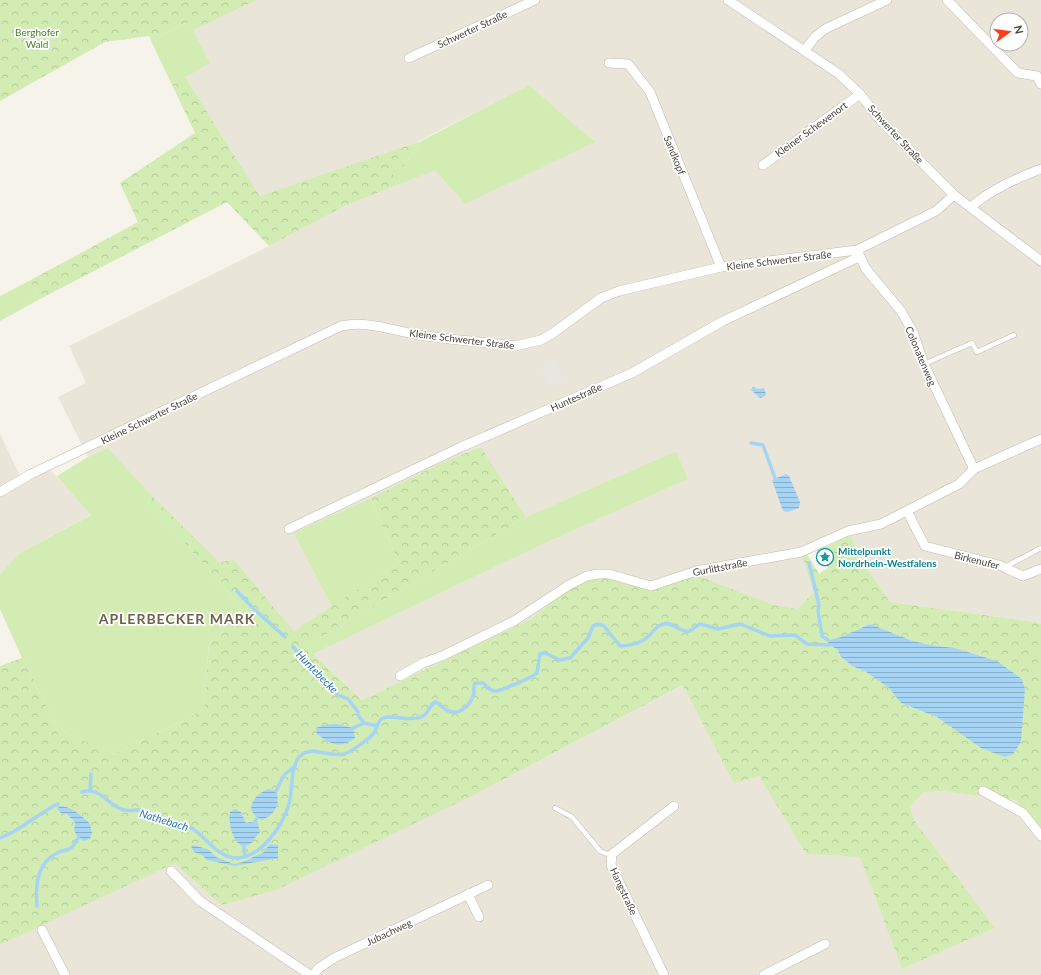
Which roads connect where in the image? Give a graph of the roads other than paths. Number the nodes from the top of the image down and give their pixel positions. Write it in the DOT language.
graph roads {
  1 [pos="535,0"];
  2 [pos="728,0"];
  3 [pos="887,0"];
  4 [pos="947,0"];
  5 [pos="805,50"];
  6 [pos="409,58"];
  7 [pos="609,63"];
  8 [pos="1041,84"];
  9 [pos="860,94"];
  10 [pos="763,165"];
  11 [pos="1041,170"];
  12 [pos="954,195"];
  13 [pos="971,207"];
  14 [pos="858,253"];
  15 [pos="1041,261"];
  16 [pos="721,267"];
  17 [pos="1014,335"];
  18 [pos="924,364"];
  19 [pos="1041,439"];
  20 [pos="974,469"];
  21 [pos="0,492"];
  22 [pos="907,511"];
  23 [pos="289,529"];
  24 [pos="1041,548"];
  25 [pos="1005,567"];
  26 [pos="1041,569"];
  27 [pos="400,676"];
  28 [pos="983,791"];
  29 [pos="674,806"];
  30 [pos="555,808"];
  31 [pos="1041,836"];
  32 [pos="612,856"];
  33 [pos="171,871"];
  34 [pos="488,885"];
  35 [pos="468,894"];
  36 [pos="479,917"];
  37 [pos="42,930"];
  38 [pos="825,944"];
  39 [pos="65,975"];
  40 [pos="310,975"];
  41 [pos="313,975"];
  42 [pos="664,975"];
  43 [pos="764,975"];
  1 -- 6 [label="street, Schwerter Straße"];
  2 -- 5 [label="street, Schwerter Straße"];
  3 -- 5 [label="street"];
  4 -- 8 [label="street"];
  5 -- 9 [label="street, Schwerter Straße"];
  7 -- 16 [label="street, Sandkopf"];
  9 -- 10 [label="street, Kleiner Schewenort"];
  9 -- 12 [label="street, Schwerter Straße"];
  11 -- 13 [label="street"];
  12 -- 13 [label="street, Schwerter Straße"];
  12 -- 14 [label="street, Kleine Schwerter Straße"];
  13 -- 15 [label="street, Schwerter Straße"];
  14 -- 16 [label="street, Kleine Schwerter Straße"];
  14 -- 18 [label="street, Colonatenweg"];
  14 -- 23 [label="street, Huntestraße"];
  16 -- 21 [label="street, Kleine Schwerter Straße"];
  17 -- 18 [label="lane"];
  18 -- 20 [label="street, Colonatenweg"];
  19 -- 20 [label="street, Gurlittstraße"];
  20 -- 22 [label="street, Gurlittstraße"];
  22 -- 25 [label="street, Birkenufer"];
  22 -- 27 [label="street, Gurlittstraße"];
  24 -- 25 [label="lane"];
  25 -- 26 [label="street, Birkenufer"];
  28 -- 31 [label="street"];
  29 -- 32 [label="street, Hangstraße"];
  30 -- 32 [label="lane"];
  32 -- 42 [label="street, Hangstraße"];
  33 -- 40 [label="street"];
  34 -- 35 [label="street, Jubachweg"];
  35 -- 36 [label="street"];
  35 -- 41 [label="street, Jubachweg"];
  37 -- 39 [label="street"];
  38 -- 43 [label="street"];
}
